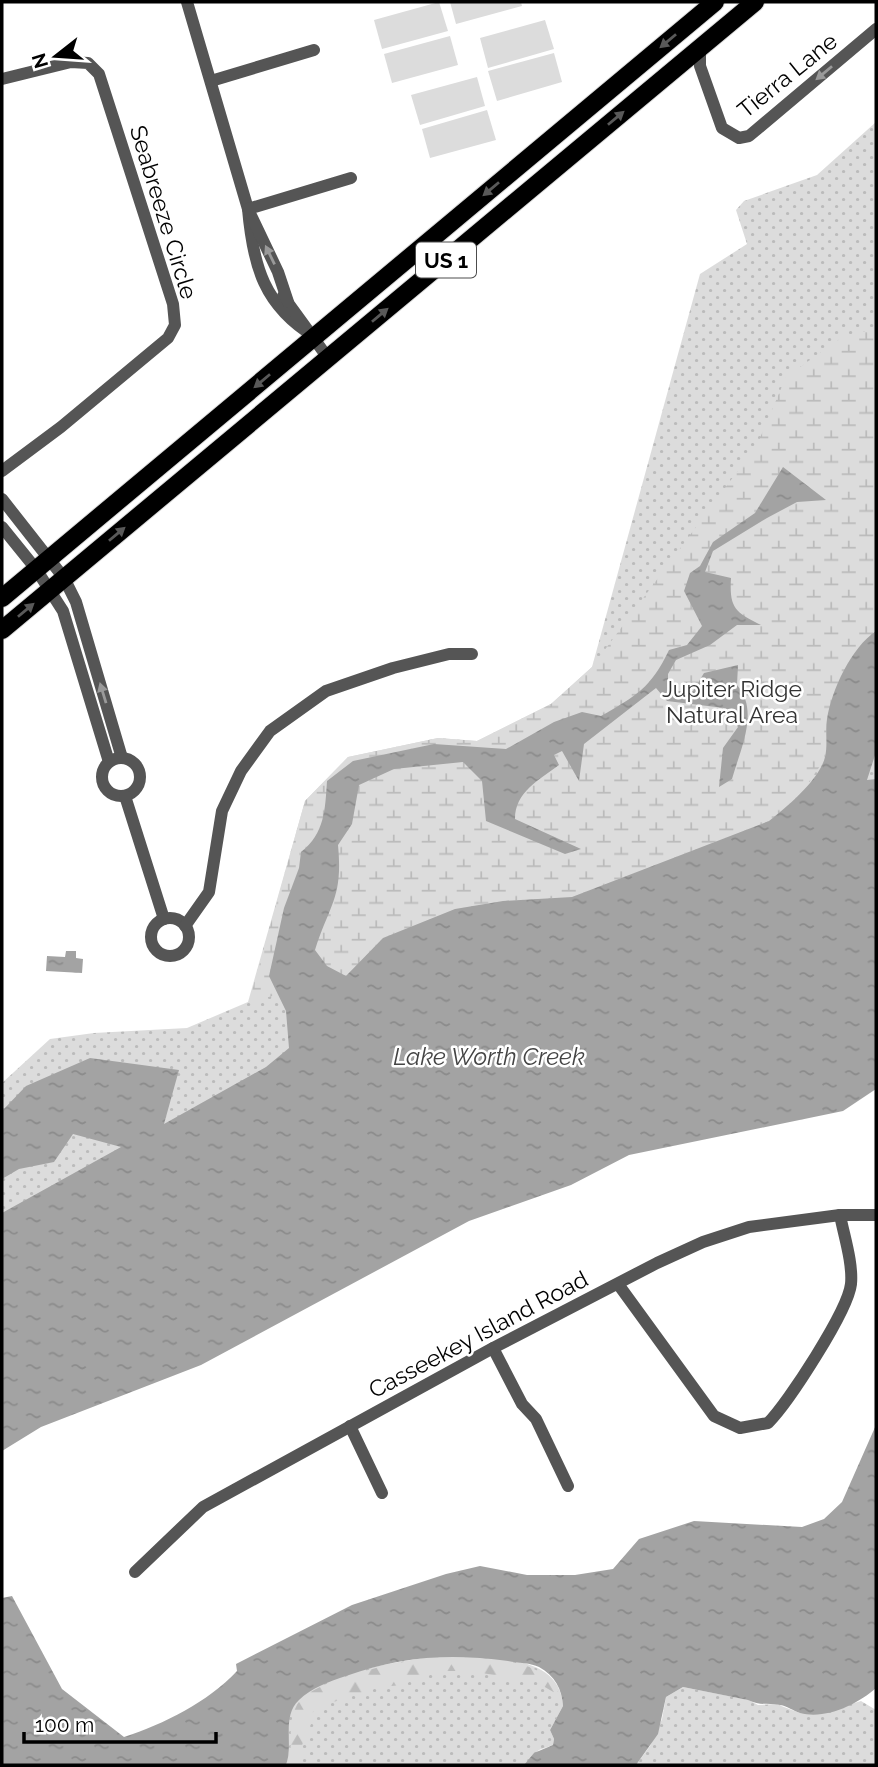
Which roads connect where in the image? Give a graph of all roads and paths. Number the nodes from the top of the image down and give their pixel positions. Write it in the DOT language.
graph roads {
  1 [pos="187,2"];
  2 [pos="715,2"];
  3 [pos="754,2"];
  4 [pos="876,29"];
  5 [pos="700,47"];
  6 [pos="314,50"];
  7 [pos="2,79"];
  8 [pos="211,81"];
  9 [pos="351,178"];
  10 [pos="248,209"];
  11 [pos="262,273"];
  12 [pos="288,302"];
  13 [pos="315,337"];
  14 [pos="328,358"];
  15 [pos="2,471"];
  16 [pos="2,499"];
  17 [pos="6,513"];
  18 [pos="2,527"];
  19 [pos="42,564"];
  20 [pos="64,578"];
  21 [pos="50,590"];
  22 [pos="2,598"];
  23 [pos="2,630"];
  24 [pos="471,654"];
  25 [pos="122,758"];
  26 [pos="109,762"];
  27 [pos="125,796"];
  28 [pos="164,919"];
  29 [pos="186,926"];
  30 [pos="841,1215"];
  31 [pos="876,1215"];
  32 [pos="618,1284"];
  33 [pos="493,1348"];
  34 [pos="350,1426"];
  35 [pos="568,1486"];
  36 [pos="382,1493"];
  37 [pos="135,1572"];
  1 -- 8 [label="street"];
  2 -- 13 [label="main road, US 1, one-way"];
  3 -- 5 [label="main road, US 1"];
  4 -- 5 [label="street, Tierra Lane, one-way"];
  14 -- 5 [label="main road, US 1, one-way"];
  6 -- 8 [label="street"];
  7 -- 15 [label="street, Seabreeze Circle"];
  8 -- 10 [label="street"];
  9 -- 10 [label="street"];
  10 -- 11 [label="street"];
  12 -- 10 [label="street, one-way"];
  11 -- 12 [label="street"];
  11 -- 13 [label="street"];
  12 -- 13 [label="street"];
  13 -- 14 [label="street"];
  13 -- 19 [label="main road, US 1, one-way"];
  20 -- 14 [label="main road, US 1, one-way"];
  16 -- 17 [label="street"];
  17 -- 19 [label="street"];
  18 -- 19 [label="street"];
  19 -- 20 [label="street"];
  19 -- 21 [label="street"];
  19 -- 22 [label="main road, US 1"];
  20 -- 21 [label="main road, US 1"];
  25 -- 20 [label="street, one-way"];
  23 -- 21 [label="main road, US 1, one-way"];
  21 -- 26 [label="street"];
  24 -- 29 [label="street"];
  25 -- 26 [label="street"];
  25 -- 27 [label="street"];
  26 -- 27 [label="street"];
  27 -- 28 [label="street"];
  28 -- 29 [label="street"];
  28 -- 29 [label="street"];
  30 -- 31 [label="street, Casseekey Island Road"];
  30 -- 32 [label="street, Casseekey Island Road"];
  30 -- 32 [label="street"];
  32 -- 33 [label="street, Casseekey Island Road"];
  33 -- 34 [label="street, Casseekey Island Road"];
  33 -- 35 [label="street"];
  34 -- 36 [label="street"];
  34 -- 37 [label="street, Casseekey Island Road"];
}
